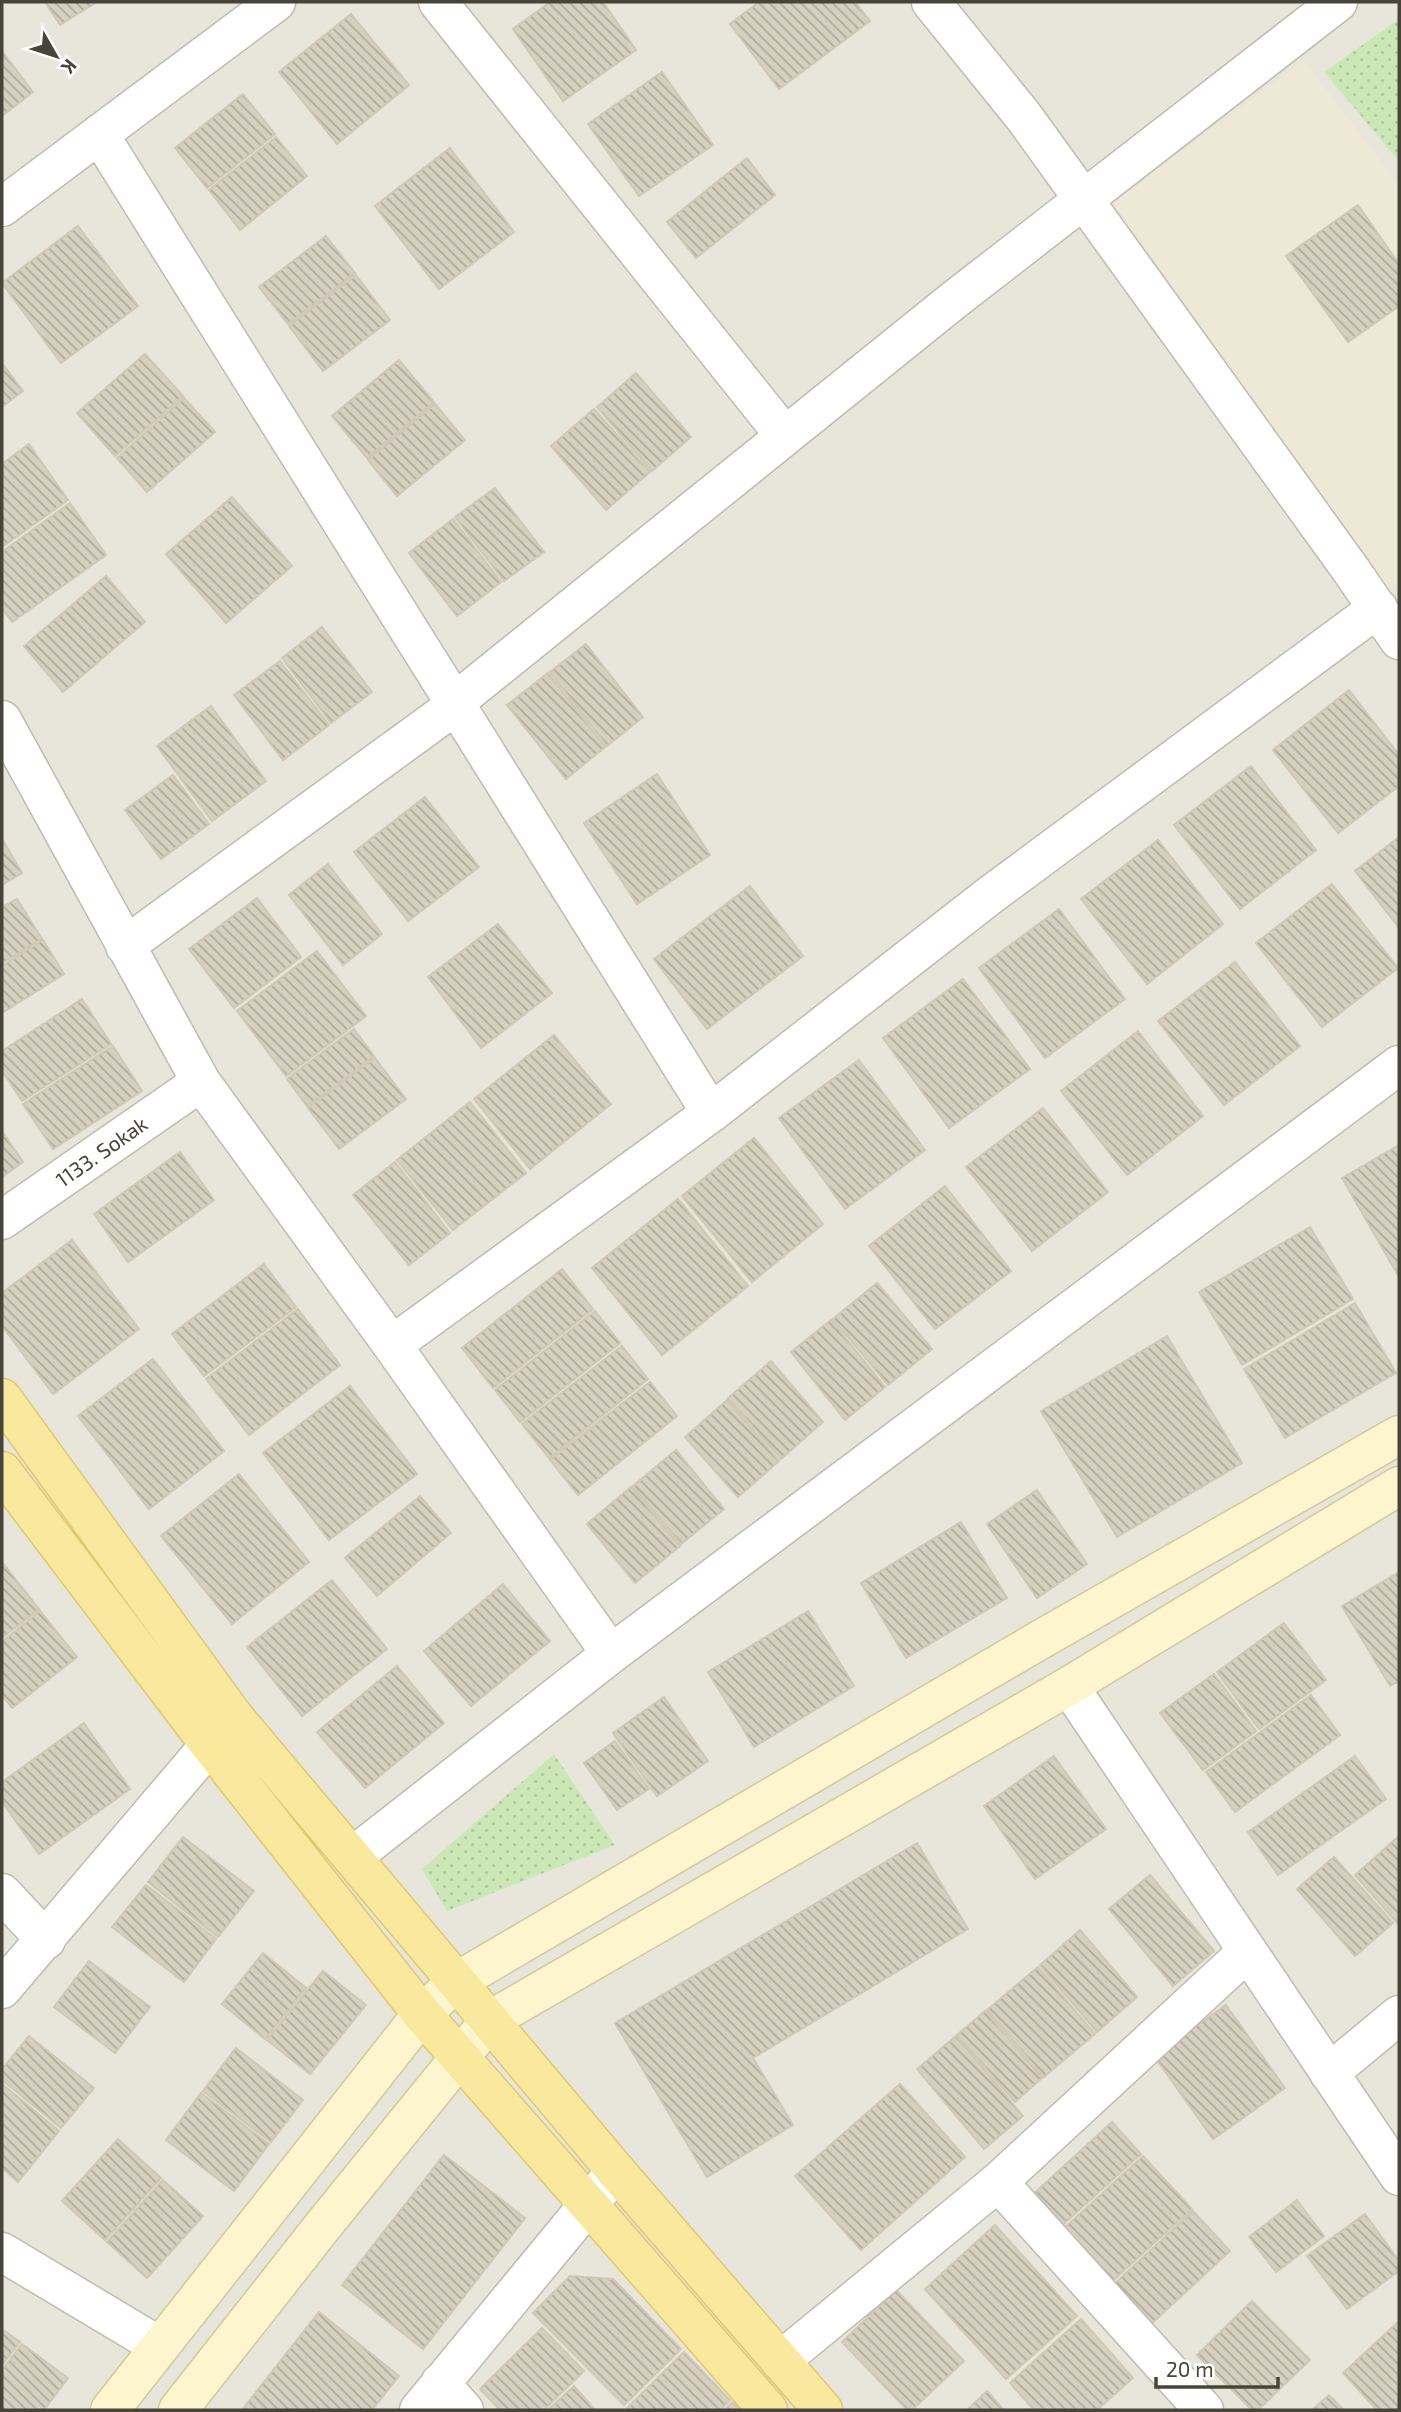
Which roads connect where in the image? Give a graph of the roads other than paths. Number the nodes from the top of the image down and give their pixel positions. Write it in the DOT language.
graph roads {
  1 [pos="276,2"];
  2 [pos="438,2"];
  3 [pos="931,2"];
  4 [pos="1338,2"];
  5 [pos="236,13"];
  6 [pos="99,134"];
  7 [pos="1084,199"];
  8 [pos="2,207"];
  9 [pos="785,436"];
  10 [pos="1378,608"];
  11 [pos="1399,640"];
  12 [pos="455,704"];
  13 [pos="2,720"];
  14 [pos="125,946"];
  15 [pos="1399,1065"];
  16 [pos="201,1082"];
  17 [pos="711,1113"];
  18 [pos="2,1220"];
  19 [pos="392,1345"];
  20 [pos="2,1398"];
  21 [pos="1399,1435"];
  22 [pos="2,1471"];
  23 [pos="1398,1490"];
  24 [pos="611,1654"];
  25 [pos="1069,1686"];
  26 [pos="222,1731"];
  27 [pos="352,1857"];
  28 [pos="2,1893"];
  29 [pos="46,1940"];
  30 [pos="1247,1952"];
  31 [pos="456,1982"];
  32 [pos="2,1989"];
  33 [pos="422,2014"];
  34 [pos="1399,2015"];
  35 [pos="490,2020"];
  36 [pos="460,2056"];
  37 [pos="1329,2073"];
  38 [pos="616,2171"];
  39 [pos="1399,2176"];
  40 [pos="998,2182"];
  41 [pos="589,2203"];
  42 [pos="2,2252"];
  43 [pos="159,2346"];
  44 [pos="780,2361"];
  45 [pos="441,2401"];
  46 [pos="110,2410"];
  47 [pos="178,2410"];
  48 [pos="768,2410"];
  49 [pos="823,2410"];
  50 [pos="1204,2410"];
  1 -- 5 [label="street"];
  2 -- 9 [label="street"];
  3 -- 7 [label="street"];
  4 -- 7 [label="street"];
  5 -- 6 [label="street"];
  6 -- 8 [label="street"];
  6 -- 12 [label="street"];
  7 -- 9 [label="street"];
  7 -- 10 [label="street"];
  9 -- 12 [label="street"];
  10 -- 11 [label="street"];
  10 -- 17 [label="street"];
  12 -- 14 [label="street"];
  12 -- 17 [label="street"];
  13 -- 14 [label="street"];
  14 -- 16 [label="street"];
  15 -- 24 [label="street"];
  16 -- 18 [label="street, 1133. Sokak"];
  16 -- 19 [label="street"];
  17 -- 19 [label="street"];
  19 -- 24 [label="street"];
  20 -- 26 [label="main road"];
  21 -- 31 [label="street"];
  22 -- 26 [label="main road"];
  23 -- 25 [label="street"];
  24 -- 27 [label="street"];
  25 -- 30 [label="street"];
  25 -- 35 [label="street"];
  26 -- 27 [label="main road"];
  26 -- 29 [label="street"];
  26 -- 33 [label="main road"];
  27 -- 31 [label="main road"];
  28 -- 29 [label="street"];
  29 -- 32 [label="street"];
  30 -- 37 [label="street"];
  30 -- 40 [label="street"];
  31 -- 33 [label="street"];
  31 -- 35 [label="main road"];
  33 -- 36 [label="main road"];
  33 -- 43 [label="street"];
  34 -- 37 [label="street"];
  35 -- 36 [label="street"];
  35 -- 38 [label="main road"];
  36 -- 41 [label="main road"];
  36 -- 47 [label="street"];
  37 -- 39 [label="street"];
  38 -- 41 [label="street"];
  38 -- 44 [label="main road"];
  40 -- 44 [label="street"];
  40 -- 50 [label="street"];
  41 -- 45 [label="street"];
  41 -- 48 [label="main road"];
  42 -- 43 [label="street"];
  43 -- 46 [label="street"];
  44 -- 49 [label="main road"];
}
